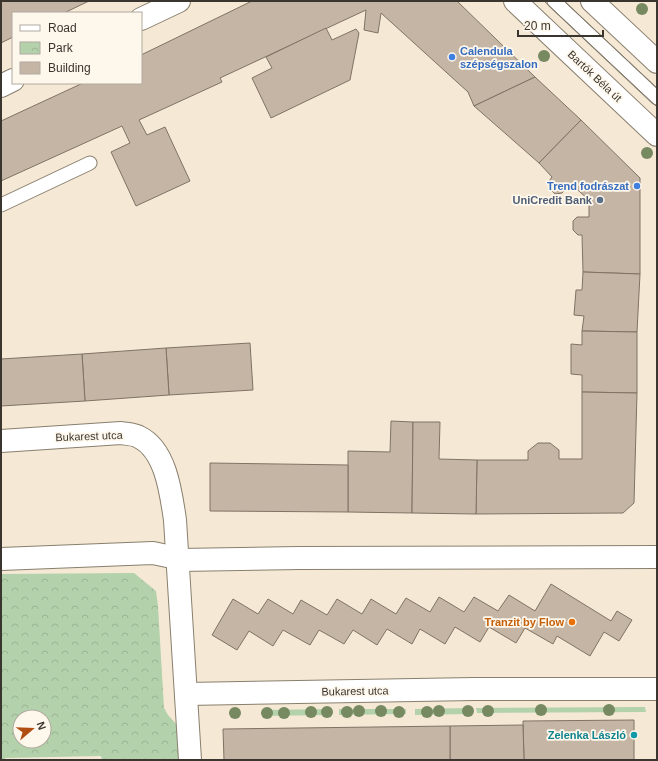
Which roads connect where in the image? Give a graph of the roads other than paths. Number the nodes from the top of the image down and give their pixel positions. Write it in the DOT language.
graph roads {
  1 [pos="179,1"];
  2 [pos="515,1"];
  3 [pos="554,1"];
  4 [pos="592,1"];
  5 [pos="142,19"];
  6 [pos="657,62"];
  7 [pos="12,80"];
  8 [pos="1,86"];
  9 [pos="657,98"];
  10 [pos="657,136"];
  11 [pos="90,163"];
  12 [pos="1,204"];
  13 [pos="1,441"];
  14 [pos="657,556"];
  15 [pos="1,559"];
  16 [pos="179,560"];
  17 [pos="657,689"];
  18 [pos="186,694"];
  19 [pos="190,760"];
  1 -- 5 [label="street"];
  2 -- 10 [label="street, Bartók Béla út"];
  3 -- 9 [label="lane"];
  4 -- 6 [label="street"];
  7 -- 8 [label="street"];
  11 -- 12 [label="lane"];
  13 -- 16 [label="street, Bukarest utca"];
  14 -- 16 [label="street"];
  15 -- 16 [label="street"];
  16 -- 18 [label="street, Bukarest utca"];
  17 -- 18 [label="street, Bukarest utca"];
  18 -- 19 [label="street"];
}
